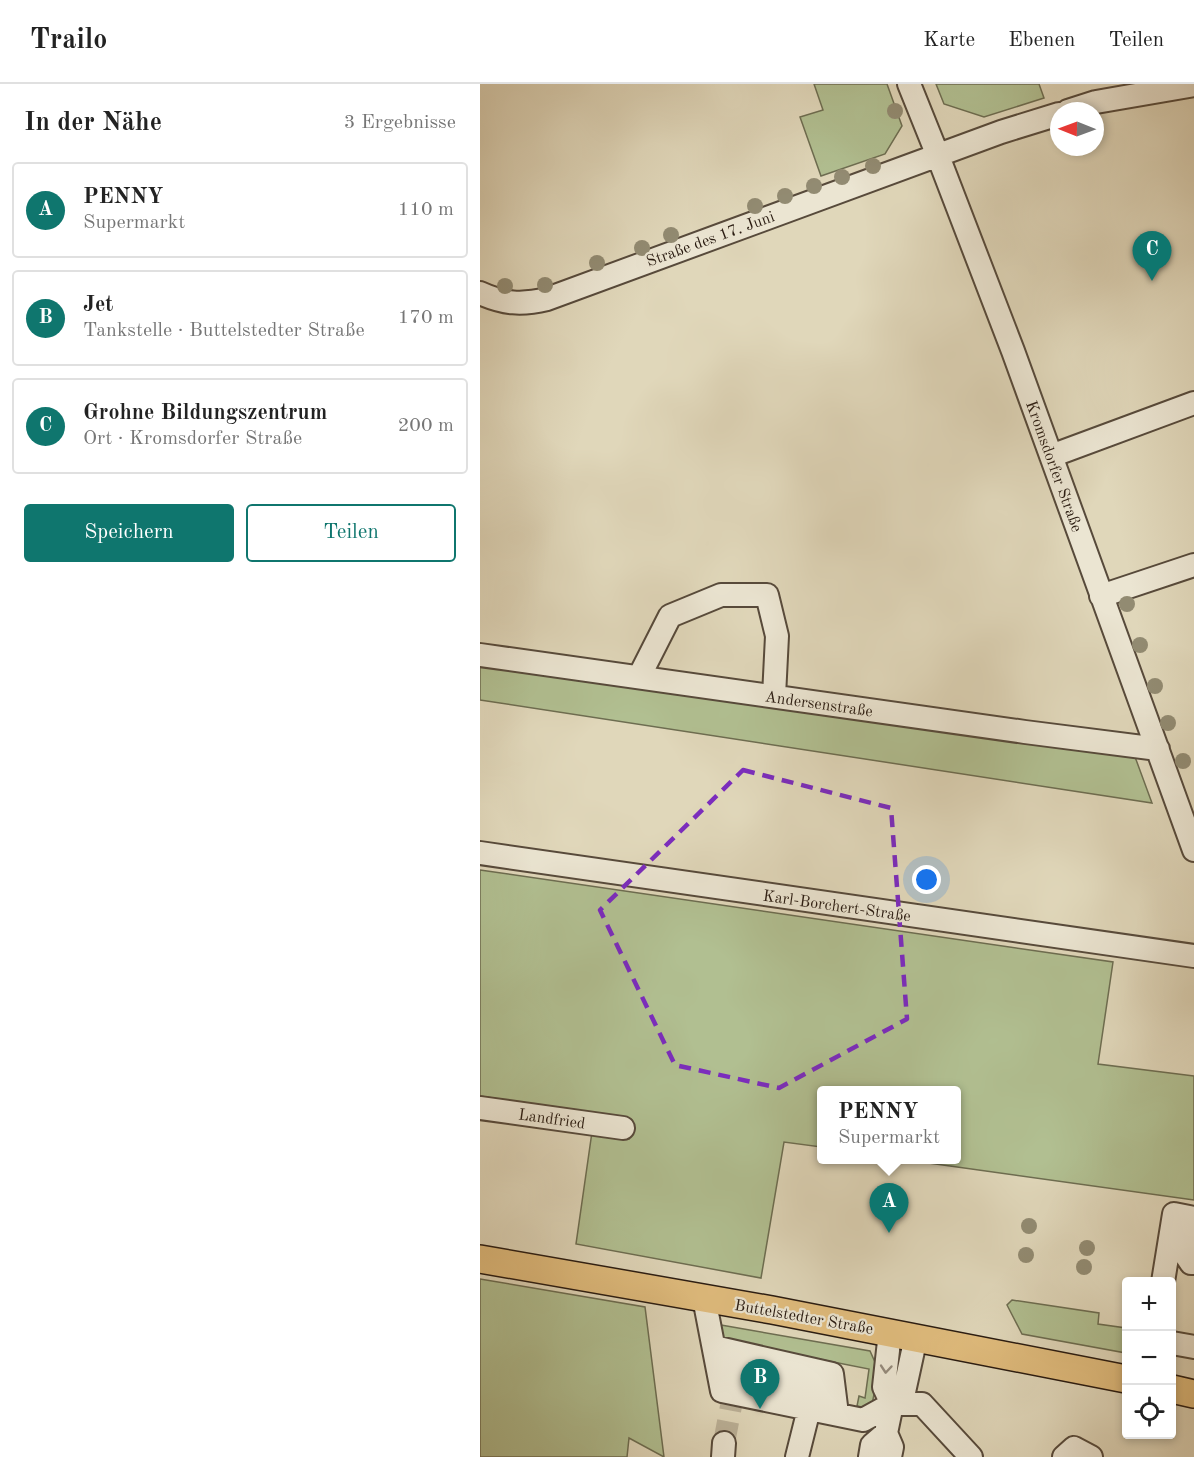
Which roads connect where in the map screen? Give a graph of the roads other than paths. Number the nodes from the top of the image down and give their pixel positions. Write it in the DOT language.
graph roads {
  1 [pos="909,84"];
  2 [pos="1194,86"];
  3 [pos="1096,102"];
  4 [pos="1050,117"];
  5 [pos="938,156"];
  6 [pos="481,295"];
  7 [pos="1194,403"];
  8 [pos="1051,456"];
  9 [pos="1194,566"];
  10 [pos="1101,596"];
  11 [pos="480,655"];
  12 [pos="639,677"];
  13 [pos="774,696"];
  14 [pos="1158,749"];
  15 [pos="1194,850"];
  16 [pos="480,853"];
  17 [pos="1194,956"];
  18 [pos="480,1108"];
  19 [pos="623,1128"];
  20 [pos="1192,1218"];
  21 [pos="480,1259"];
  22 [pos="1194,1263"];
  23 [pos="1164,1277"];
  24 [pos="704,1298"];
  25 [pos="890,1332"];
  26 [pos="916,1337"];
  27 [pos="1176,1343"];
  28 [pos="714,1347"];
  29 [pos="1194,1347"];
  30 [pos="718,1370"];
  31 [pos="1122,1379"];
  32 [pos="1176,1390"];
  33 [pos="1194,1394"];
  34 [pos="836,1404"];
  35 [pos="892,1404"];
  36 [pos="809,1409"];
  37 [pos="879,1448"];
  38 [pos="797,1457"];
  39 [pos="971,1457"];
  40 [pos="1064,1457"];
  41 [pos="1091,1457"];
  1 -- 5 [label="street, Kromsdorfer Straße"];
  2 -- 3 [label="street"];
  4 -- 5 [label="street, Straße des 17. Juni"];
  5 -- 6 [label="street, Straße des 17. Juni"];
  5 -- 8 [label="street, Kromsdorfer Straße"];
  7 -- 8 [label="street"];
  8 -- 10 [label="street, Kromsdorfer Straße"];
  9 -- 10 [label="street"];
  10 -- 14 [label="street, Kromsdorfer Straße"];
  11 -- 12 [label="street, Andersenstraße"];
  12 -- 13 [label="street, Andersenstraße"];
  12 -- 13 [label="street"];
  13 -- 14 [label="street, Andersenstraße"];
  14 -- 15 [label="street, Kromsdorfer Straße"];
  16 -- 17 [label="street, Karl-Borchert-Straße"];
  18 -- 19 [label="street, Landfried"];
  20 -- 22 [label="street"];
  20 -- 23 [label="street"];
  21 -- 24 [label="main road, Buttelstedter Straße"];
  24 -- 25 [label="main road, Buttelstedter Straße"];
  24 -- 28 [label="street"];
  25 -- 26 [label="main road, Buttelstedter Straße"];
  25 -- 35 [label="street, one-way"];
  26 -- 31 [label="main road, Buttelstedter Straße"];
  26 -- 35 [label="street"];
  27 -- 29 [label="street"];
  28 -- 30 [label="street"];
  28 -- 34 [label="street"];
  30 -- 34 [label="street"];
  30 -- 36 [label="street"];
  32 -- 33 [label="main road"];
  34 -- 35 [label="street"];
  34 -- 36 [label="street"];
  35 -- 37 [label="street"];
  35 -- 39 [label="street"];
  36 -- 38 [label="street"];
  40 -- 41 [label="street"];
}
